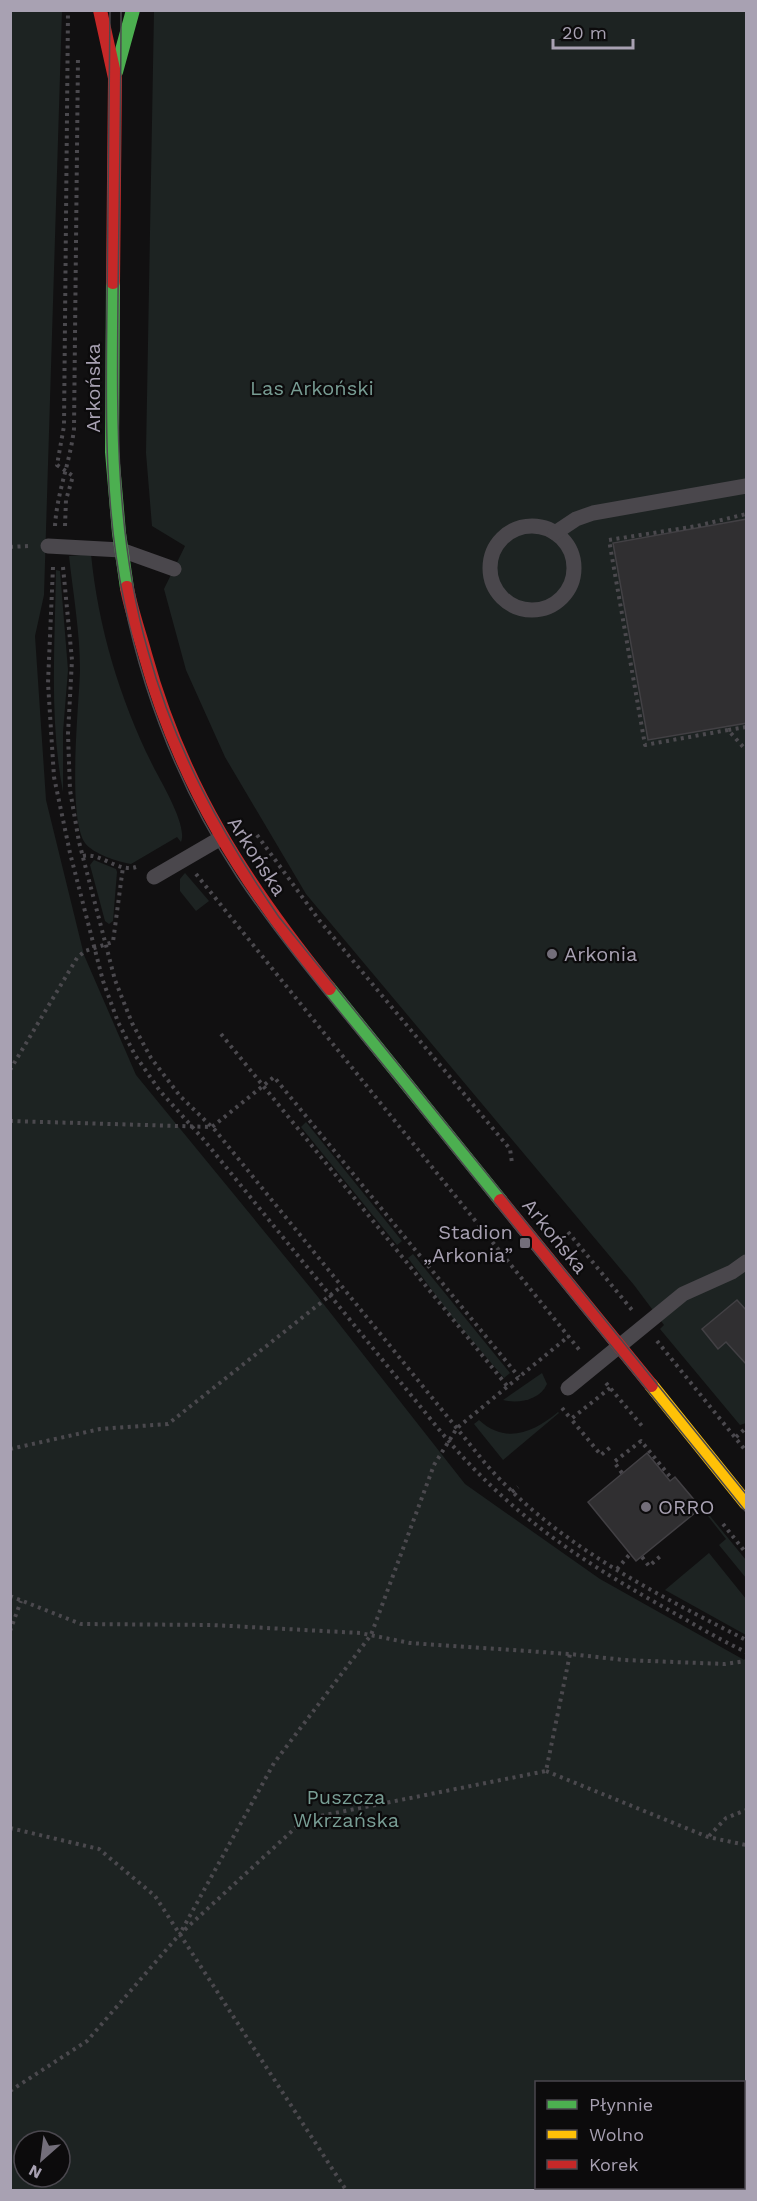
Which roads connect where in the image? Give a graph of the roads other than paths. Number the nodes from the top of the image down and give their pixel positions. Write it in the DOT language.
graph roads {
  1 [pos="100,10"];
  2 [pos="110,10"];
  3 [pos="122,10"];
  4 [pos="133,10"];
  5 [pos="115,53"];
  6 [pos="747,486"];
  7 [pos="555,533"];
  8 [pos="51,546"];
  9 [pos="121,550"];
  10 [pos="174,569"];
  11 [pos="221,838"];
  12 [pos="154,877"];
  13 [pos="747,1263"];
  14 [pos="619,1346"];
  15 [pos="568,1388"];
  16 [pos="747,1503"];
  1 -- 5 [label="street, Arkońska"];
  2 -- 5 [label="lane"];
  3 -- 5 [label="lane"];
  4 -- 5 [label="street, Arkońska"];
  5 -- 9 [label="street, Arkońska"];
  6 -- 7 [label="lane"];
  7 -- 7 [label="lane"];
  8 -- 9 [label="lane"];
  9 -- 10 [label="lane"];
  9 -- 11 [label="street, Arkońska"];
  11 -- 12 [label="lane"];
  11 -- 14 [label="street, Arkońska"];
  13 -- 14 [label="lane"];
  14 -- 15 [label="lane"];
  14 -- 16 [label="street, Arkońska"];
}
